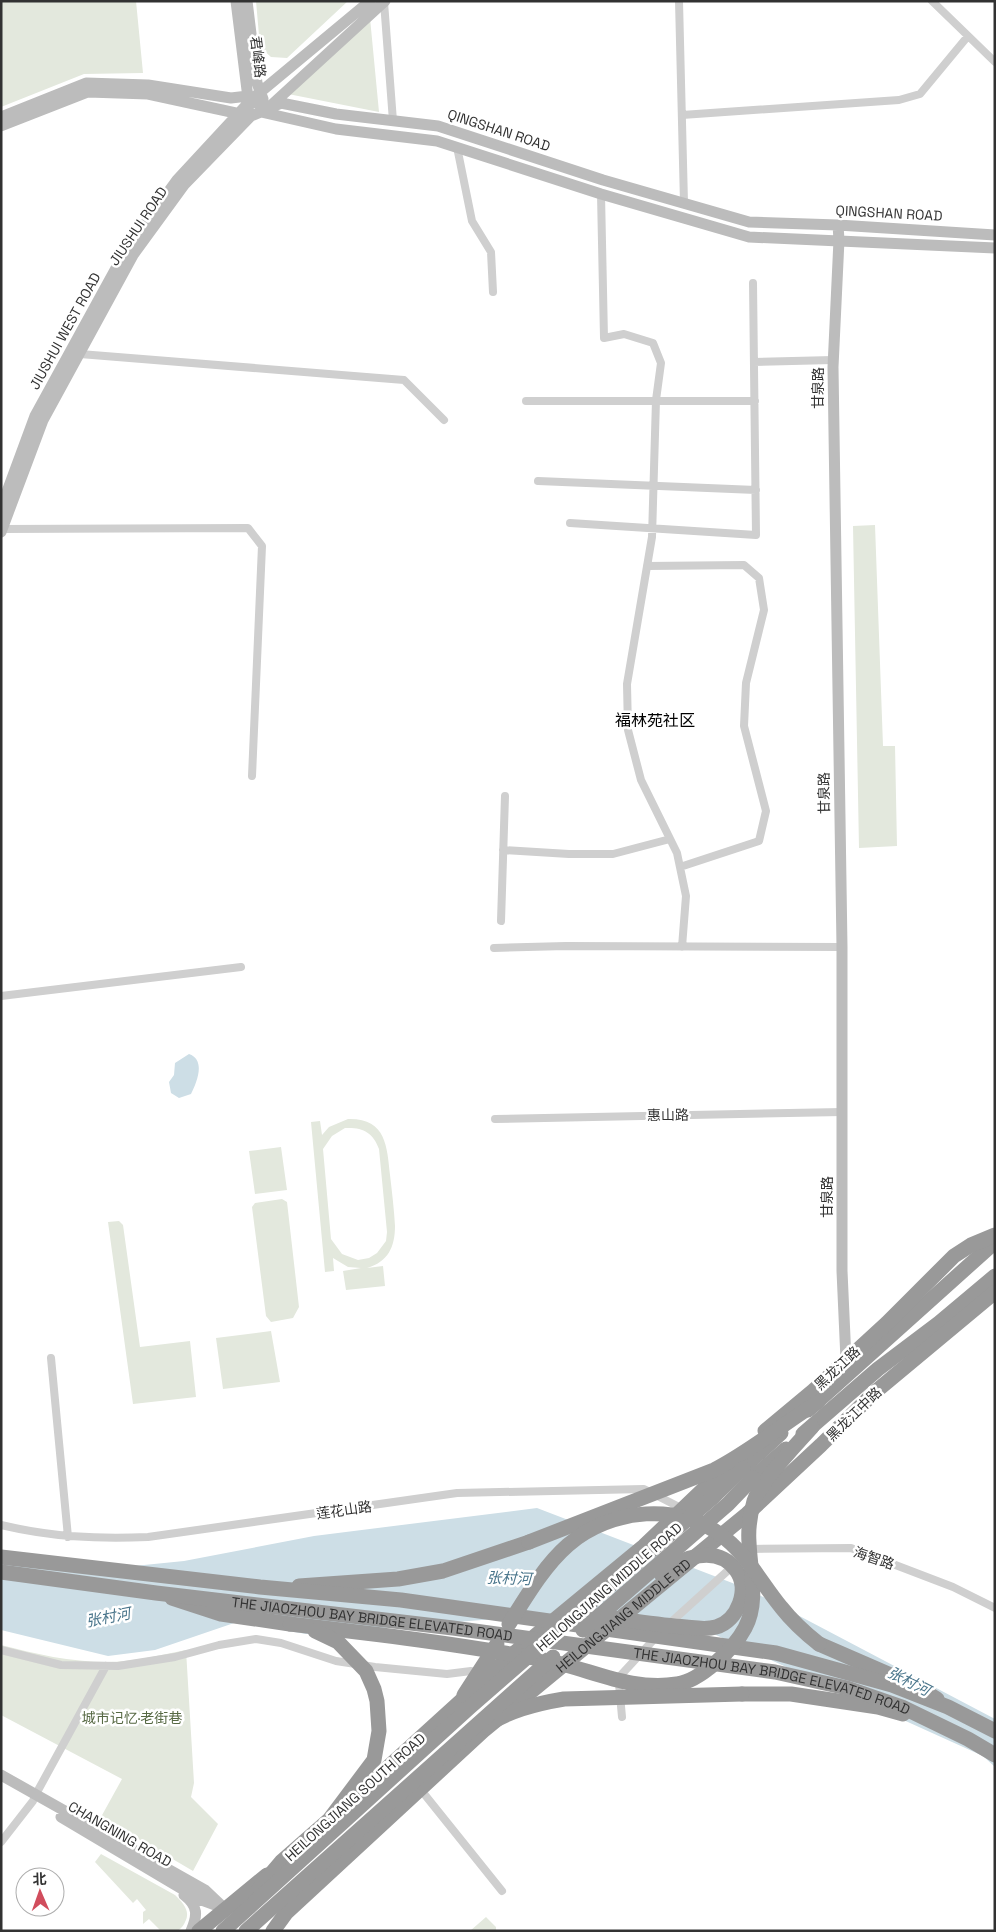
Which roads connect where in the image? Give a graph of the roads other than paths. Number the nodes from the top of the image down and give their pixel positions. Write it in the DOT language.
graph roads {
  1 [pos="236,1"];
  2 [pos="247,1"];
  3 [pos="370,1"];
  4 [pos="679,1"];
  5 [pos="932,1"];
  6 [pos="384,2"];
  7 [pos="968,36"];
  8 [pos="995,62"];
  9 [pos="253,97"];
  10 [pos="259,113"];
  11 [pos="239,114"];
  12 [pos="682,115"];
  13 [pos="1,117"];
  14 [pos="394,121"];
  15 [pos="1,126"];
  16 [pos="457,147"];
  17 [pos="601,194"];
  18 [pos="684,203"];
  19 [pos="838,225"];
  20 [pos="995,234"];
  21 [pos="839,240"];
  22 [pos="995,248"];
  23 [pos="753,283"];
  24 [pos="493,292"];
  25 [pos="80,354"];
  26 [pos="833,360"];
  27 [pos="754,362"];
  28 [pos="656,400"];
  29 [pos="526,401"];
  30 [pos="755,401"];
  31 [pos="444,420"];
  32 [pos="538,481"];
  33 [pos="653,486"];
  34 [pos="756,490"];
  35 [pos="3,516"];
  36 [pos="570,523"];
  37 [pos="652,528"];
  38 [pos="647,566"];
  39 [pos="252,776"];
  40 [pos="505,796"];
  41 [pos="670,839"];
  42 [pos="503,850"];
  43 [pos="680,867"];
  44 [pos="501,921"];
  45 [pos="682,947"];
  46 [pos="842,947"];
  47 [pos="494,948"];
  48 [pos="241,967"];
  49 [pos="1,996"];
  50 [pos="842,1112"];
  51 [pos="495,1119"];
  52 [pos="995,1235"];
  53 [pos="995,1242"];
  54 [pos="995,1276"];
  55 [pos="995,1292"];
  56 [pos="51,1358"];
  57 [pos="846,1360"];
  58 [pos="818,1402"];
  59 [pos="812,1427"];
  60 [pos="684,1509"];
  61 [pos="1,1525"];
  62 [pos="68,1537"];
  63 [pos="716,1540"];
  64 [pos="752,1549"];
  65 [pos="1,1557"];
  66 [pos="1,1572"];
  67 [pos="260,1587"];
  68 [pos="156,1593"];
  69 [pos="401,1600"];
  70 [pos="995,1608"];
  71 [pos="290,1624"];
  72 [pos="1,1650"];
  73 [pos="559,1651"];
  74 [pos="106,1666"];
  75 [pos="493,1673"];
  76 [pos="948,1707"];
  77 [pos="622,1717"];
  78 [pos="942,1727"];
  79 [pos="995,1731"];
  80 [pos="456,1743"];
  81 [pos="995,1755"];
  82 [pos="1,1775"];
  83 [pos="1,1783"];
  84 [pos="421,1790"];
  85 [pos="34,1798"];
  86 [pos="329,1820"];
  87 [pos="1,1842"];
  88 [pos="176,1883"];
  89 [pos="502,1891"];
  90 [pos="225,1909"];
  91 [pos="259,1929"];
  92 [pos="224,1930"];
  93 [pos="190,1931"];
  94 [pos="199,1931"];
  1 -- 9 [label="main road, 君峰路"];
  2 -- 9 [label="main road, 君峰路"];
  3 -- 9 [label="main road"];
  4 -- 12 [label="street"];
  5 -- 7 [label="street"];
  6 -- 10 [label="main road, JIUSHUI ROAD"];
  6 -- 14 [label="street"];
  7 -- 8 [label="street"];
  7 -- 12 [label="street"];
  9 -- 10 [label="main road, QINGSHAN ROAD"];
  9 -- 10 [label="main road, 君峰路"];
  9 -- 11 [label="main road"];
  9 -- 13 [label="main road"];
  10 -- 11 [label="main road, QINGSHAN ROAD"];
  10 -- 14 [label="main road, QINGSHAN ROAD"];
  10 -- 16 [label="main road, QINGSHAN ROAD"];
  10 -- 25 [label="main road, JIUSHUI ROAD"];
  11 -- 15 [label="main road, QINGSHAN ROAD"];
  11 -- 35 [label="main road, JIUSHUI WEST ROAD"];
  12 -- 18 [label="street"];
  14 -- 18 [label="main road, QINGSHAN ROAD"];
  16 -- 17 [label="main road, QINGSHAN ROAD"];
  16 -- 24 [label="street"];
  17 -- 21 [label="main road, QINGSHAN ROAD"];
  17 -- 28 [label="street"];
  18 -- 19 [label="main road, QINGSHAN ROAD"];
  19 -- 20 [label="main road, QINGSHAN ROAD"];
  19 -- 21 [label="main road, 甘泉路"];
  21 -- 22 [label="main road, QINGSHAN ROAD"];
  21 -- 26 [label="main road, 甘泉路"];
  23 -- 27 [label="street"];
  25 -- 31 [label="street"];
  25 -- 35 [label="main road, JIUSHUI ROAD"];
  26 -- 27 [label="street"];
  26 -- 46 [label="main road, 甘泉路"];
  27 -- 30 [label="street"];
  28 -- 29 [label="street"];
  28 -- 30 [label="street"];
  28 -- 33 [label="street"];
  30 -- 34 [label="street"];
  32 -- 33 [label="street"];
  33 -- 34 [label="street"];
  33 -- 37 [label="street"];
  34 -- 37 [label="street"];
  35 -- 39 [label="street"];
  36 -- 37 [label="street"];
  37 -- 38 [label="street"];
  38 -- 41 [label="street"];
  38 -- 43 [label="street"];
  40 -- 42 [label="street"];
  41 -- 42 [label="street"];
  41 -- 43 [label="street"];
  42 -- 44 [label="street"];
  43 -- 45 [label="street"];
  45 -- 46 [label="street"];
  45 -- 47 [label="street"];
  46 -- 50 [label="main road, 甘泉路"];
  48 -- 49 [label="street"];
  50 -- 51 [label="street, 惠山路"];
  50 -- 57 [label="main road, 甘泉路"];
  52 -- 57 [label="highway, 黑龙江路"];
  53 -- 58 [label="highway, HEILONGJIANG MIDDLE ROAD"];
  54 -- 59 [label="highway, HEILONGJIANG MIDDLE ROAD"];
  55 -- 63 [label="highway, 黑龙江中路"];
  56 -- 62 [label="street"];
  57 -- 60 [label="highway, 黑龙江路"];
  58 -- 67 [label="highway, bridge"];
  58 -- 92 [label="highway, HEILONGJIANG MIDDLE ROAD, bridge"];
  59 -- 71 [label="highway, bridge"];
  59 -- 73 [label="highway, HEILONGJIANG MIDDLE ROAD, bridge"];
  60 -- 62 [label="street, 莲花山路"];
  60 -- 63 [label="street, 莲花山路"];
  60 -- 75 [label="highway, HEILONGJIANG SOUTH ROAD, bridge"];
  61 -- 62 [label="street, 莲花山路"];
  63 -- 64 [label="street, 海智路"];
  63 -- 84 [label="highway, HEILONGJIANG MIDDLE RD, bridge"];
  64 -- 70 [label="street, 海智路"];
  64 -- 77 [label="street, bridge"];
  65 -- 67 [label="highway, THE JIAOZHOU BAY BRIDGE ELEVATED ROAD, bridge"];
  66 -- 68 [label="highway, THE JIAOZHOU BAY BRIDGE ELEVATED ROAD, bridge"];
  67 -- 69 [label="highway, THE JIAOZHOU BAY BRIDGE ELEVATED ROAD, bridge"];
  68 -- 71 [label="highway, bridge"];
  68 -- 78 [label="highway, THE JIAOZHOU BAY BRIDGE ELEVATED ROAD, bridge"];
  69 -- 73 [label="highway, bridge"];
  69 -- 76 [label="highway, THE JIAOZHOU BAY BRIDGE ELEVATED ROAD, bridge"];
  71 -- 86 [label="highway, bridge"];
  72 -- 74 [label="street"];
  73 -- 80 [label="highway, HEILONGJIANG MIDDLE ROAD, bridge"];
  74 -- 75 [label="street"];
  74 -- 85 [label="street"];
  75 -- 90 [label="highway, HEILONGJIANG SOUTH ROAD"];
  76 -- 79 [label="highway, THE JIAOZHOU BAY BRIDGE ELEVATED ROAD, bridge"];
  76 -- 86 [label="highway, bridge"];
  78 -- 80 [label="highway, bridge"];
  78 -- 81 [label="highway, THE JIAOZHOU BAY BRIDGE ELEVATED ROAD, bridge"];
  80 -- 91 [label="highway, HEILONGJIANG MIDDLE ROAD, bridge"];
  82 -- 85 [label="main road, CHANGNING ROAD"];
  83 -- 85 [label="main road, CHANGNING ROAD"];
  84 -- 89 [label="street"];
  84 -- 91 [label="highway"];
  85 -- 87 [label="street"];
  85 -- 88 [label="main road, CHANGNING ROAD"];
  85 -- 90 [label="main road, CHANGNING ROAD"];
  86 -- 92 [label="highway, bridge"];
  88 -- 90 [label="main road, CHANGNING ROAD"];
  88 -- 93 [label="main road"];
  90 -- 91 [label="street"];
  90 -- 94 [label="highway, HEILONGJIANG SOUTH ROAD"];
}
